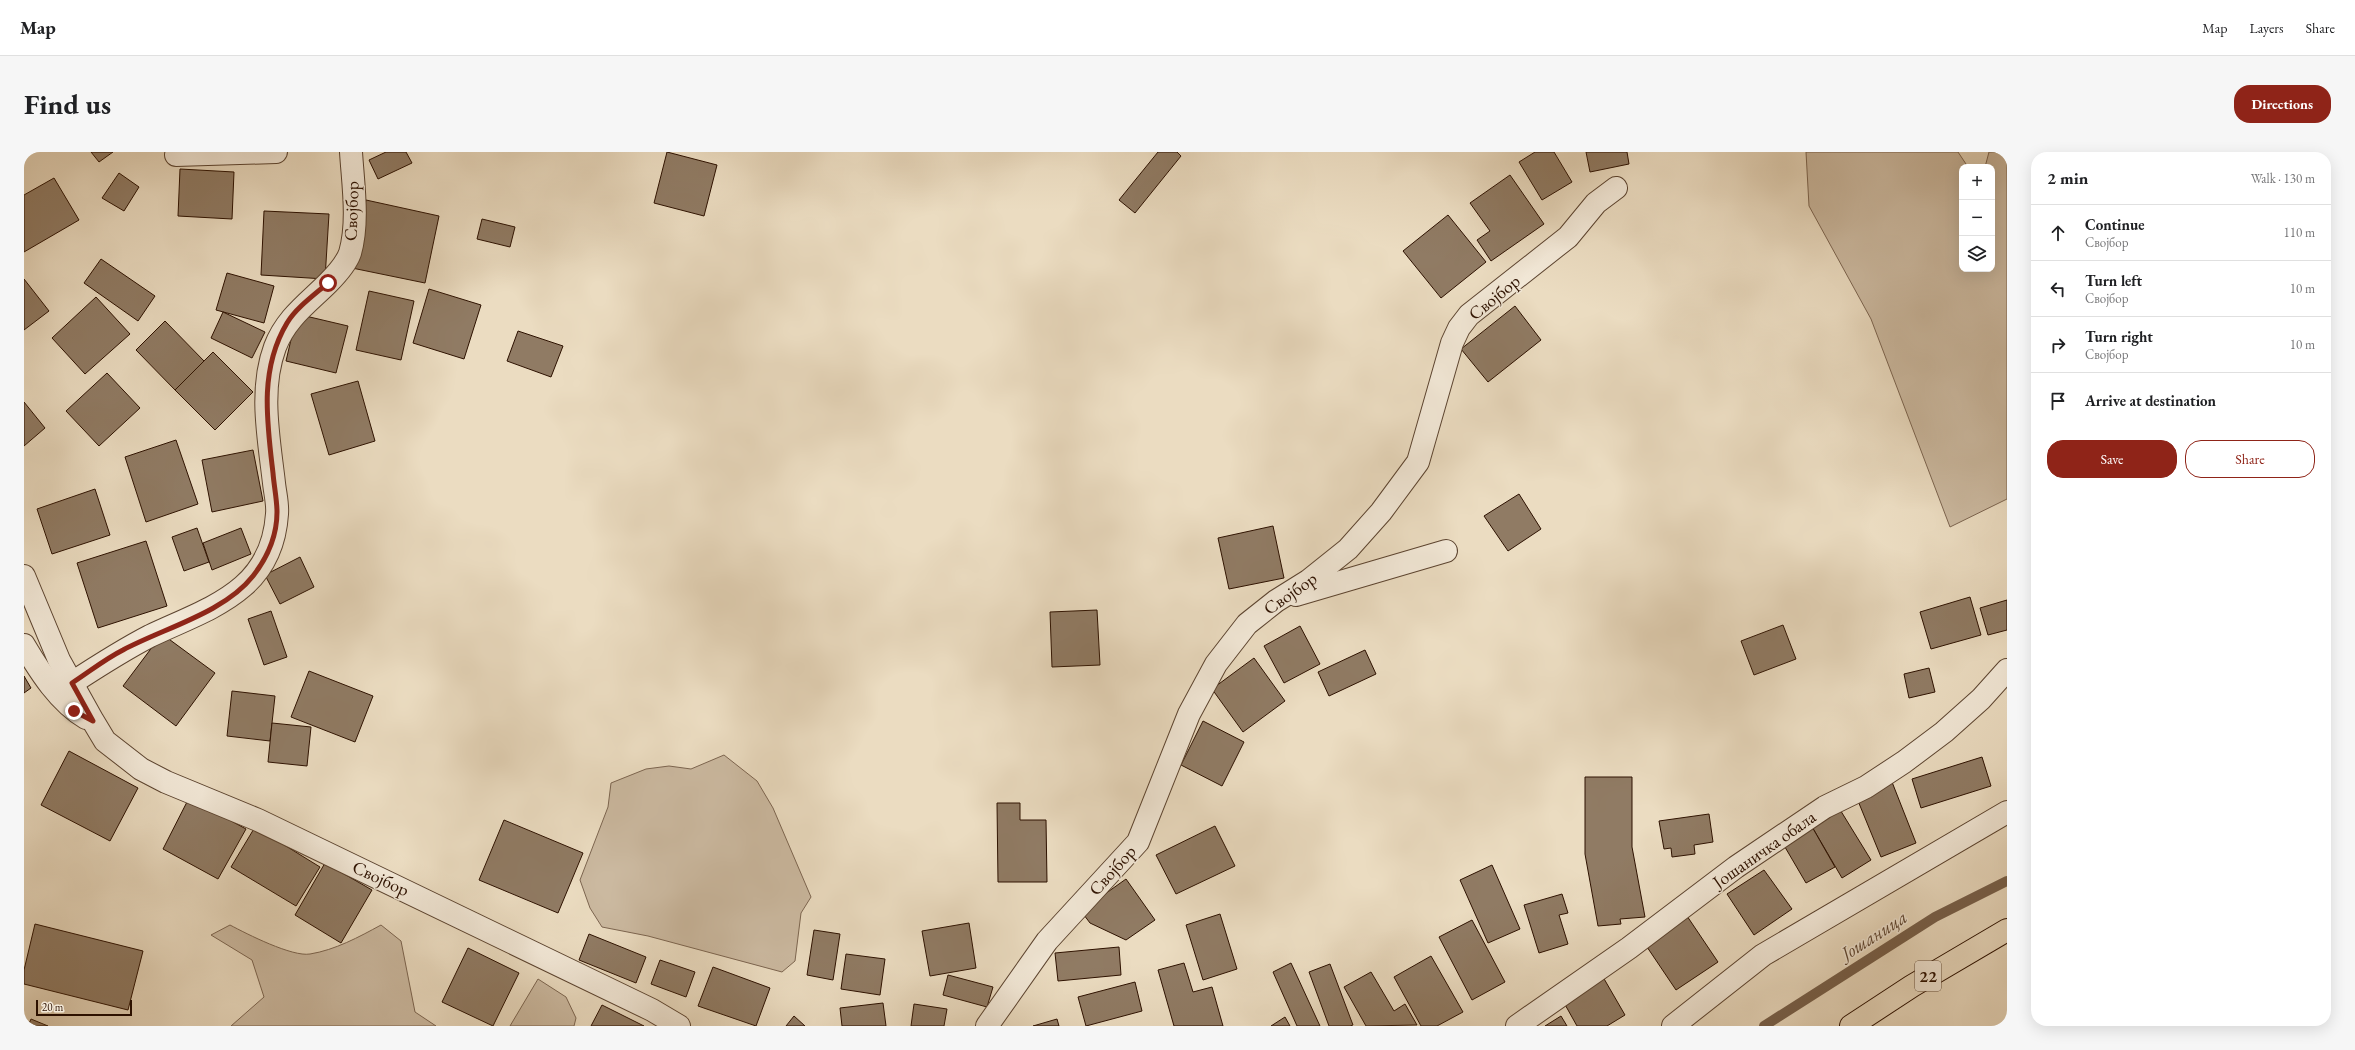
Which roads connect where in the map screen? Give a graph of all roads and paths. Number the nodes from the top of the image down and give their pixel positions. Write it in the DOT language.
graph roads {
  1 [pos="276,152"];
  2 [pos="351,152"];
  3 [pos="176,155"];
  4 [pos="1616,188"];
  5 [pos="1446,551"];
  6 [pos="24,576"];
  7 [pos="1276,601"];
  8 [pos="24,645"];
  9 [pos="2007,670"];
  10 [pos="72,683"];
  11 [pos="93,721"];
  12 [pos="2007,812"];
  13 [pos="2007,930"];
  14 [pos="679,1026"];
  15 [pos="987,1026"];
  16 [pos="1517,1026"];
  17 [pos="1673,1026"];
  18 [pos="1851,1026"];
  1 -- 3 [label="street"];
  2 -- 10 [label="street, Својбор"];
  4 -- 7 [label="street, Својбор"];
  5 -- 7 [label="street"];
  6 -- 10 [label="street, Својбор"];
  7 -- 15 [label="street, Својбор"];
  8 -- 11 [label="street, Својбор"];
  9 -- 16 [label="street, Јошаничка обала"];
  10 -- 11 [label="street, Својбор"];
  11 -- 14 [label="street, Својбор"];
  12 -- 17 [label="street"];
  13 -- 18 [label="main road, 22"];
}
